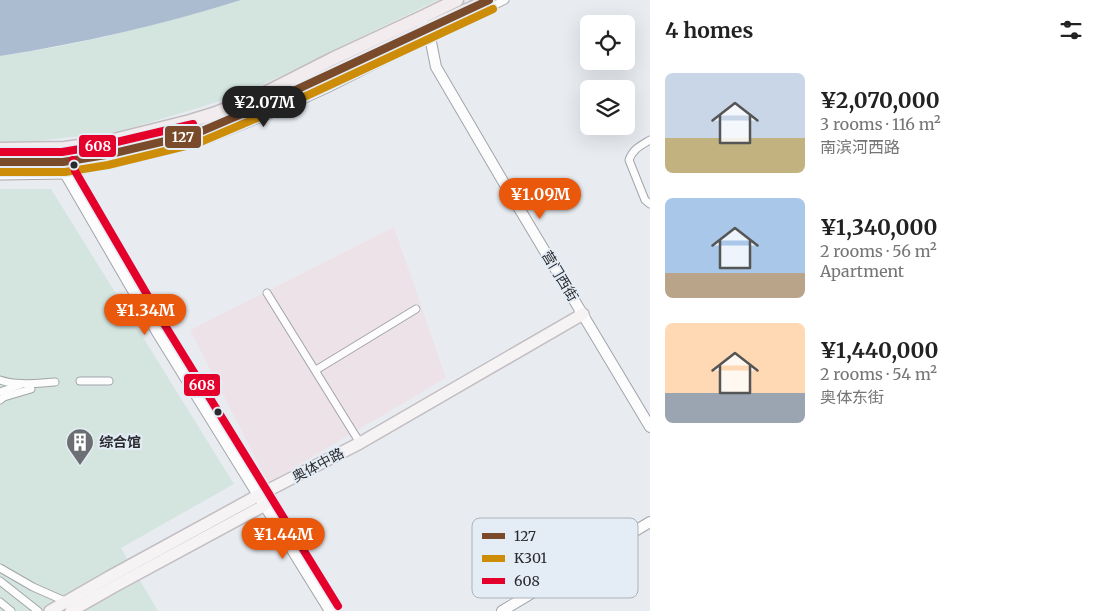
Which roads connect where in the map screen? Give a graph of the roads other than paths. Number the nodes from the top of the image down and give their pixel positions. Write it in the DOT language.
graph roads {
  1 [pos="457,0"];
  2 [pos="489,0"];
  3 [pos="505,0"];
  4 [pos="425,28"];
  5 [pos="650,140"];
  6 [pos="65,148"];
  7 [pos="0,149"];
  8 [pos="0,162"];
  9 [pos="64,168"];
  10 [pos="0,176"];
  11 [pos="650,204"];
  12 [pos="267,293"];
  13 [pos="416,309"];
  14 [pos="583,314"];
  15 [pos="316,370"];
  16 [pos="0,380"];
  17 [pos="80,381"];
  18 [pos="109,381"];
  19 [pos="55,382"];
  20 [pos="22,384"];
  21 [pos="31,389"];
  22 [pos="0,392"];
  23 [pos="0,400"];
  24 [pos="650,427"];
  25 [pos="360,443"];
  26 [pos="262,500"];
  27 [pos="650,522"];
  28 [pos="638,529"];
  29 [pos="0,568"];
  30 [pos="0,581"];
  31 [pos="524,598"];
  32 [pos="0,602"];
  33 [pos="69,606"];
  34 [pos="11,611"];
  35 [pos="38,611"];
  36 [pos="50,611"];
  37 [pos="330,611"];
  38 [pos="502,611"];
  1 -- 4 [label="highway"];
  2 -- 4 [label="highway"];
  3 -- 4 [label="street"];
  4 -- 6 [label="highway"];
  4 -- 9 [label="highway"];
  4 -- 14 [label="street, 营门西街"];
  5 -- 11 [label="street"];
  6 -- 7 [label="highway"];
  6 -- 9 [label="street"];
  8 -- 9 [label="highway"];
  9 -- 10 [label="street"];
  9 -- 26 [label="street"];
  12 -- 15 [label="street"];
  13 -- 15 [label="street"];
  14 -- 24 [label="street, 营门西街"];
  14 -- 25 [label="main road, 奥体中路"];
  15 -- 25 [label="street"];
  16 -- 20 [label="street"];
  17 -- 18 [label="street"];
  19 -- 20 [label="street"];
  20 -- 22 [label="street"];
  21 -- 23 [label="street"];
  25 -- 26 [label="main road, 奥体中路"];
  26 -- 33 [label="main road, 奥体中路"];
  26 -- 37 [label="street"];
  27 -- 28 [label="street"];
  29 -- 33 [label="street"];
  30 -- 35 [label="street"];
  31 -- 38 [label="street"];
  32 -- 34 [label="street"];
  33 -- 36 [label="main road, 奥体中路"];
}
